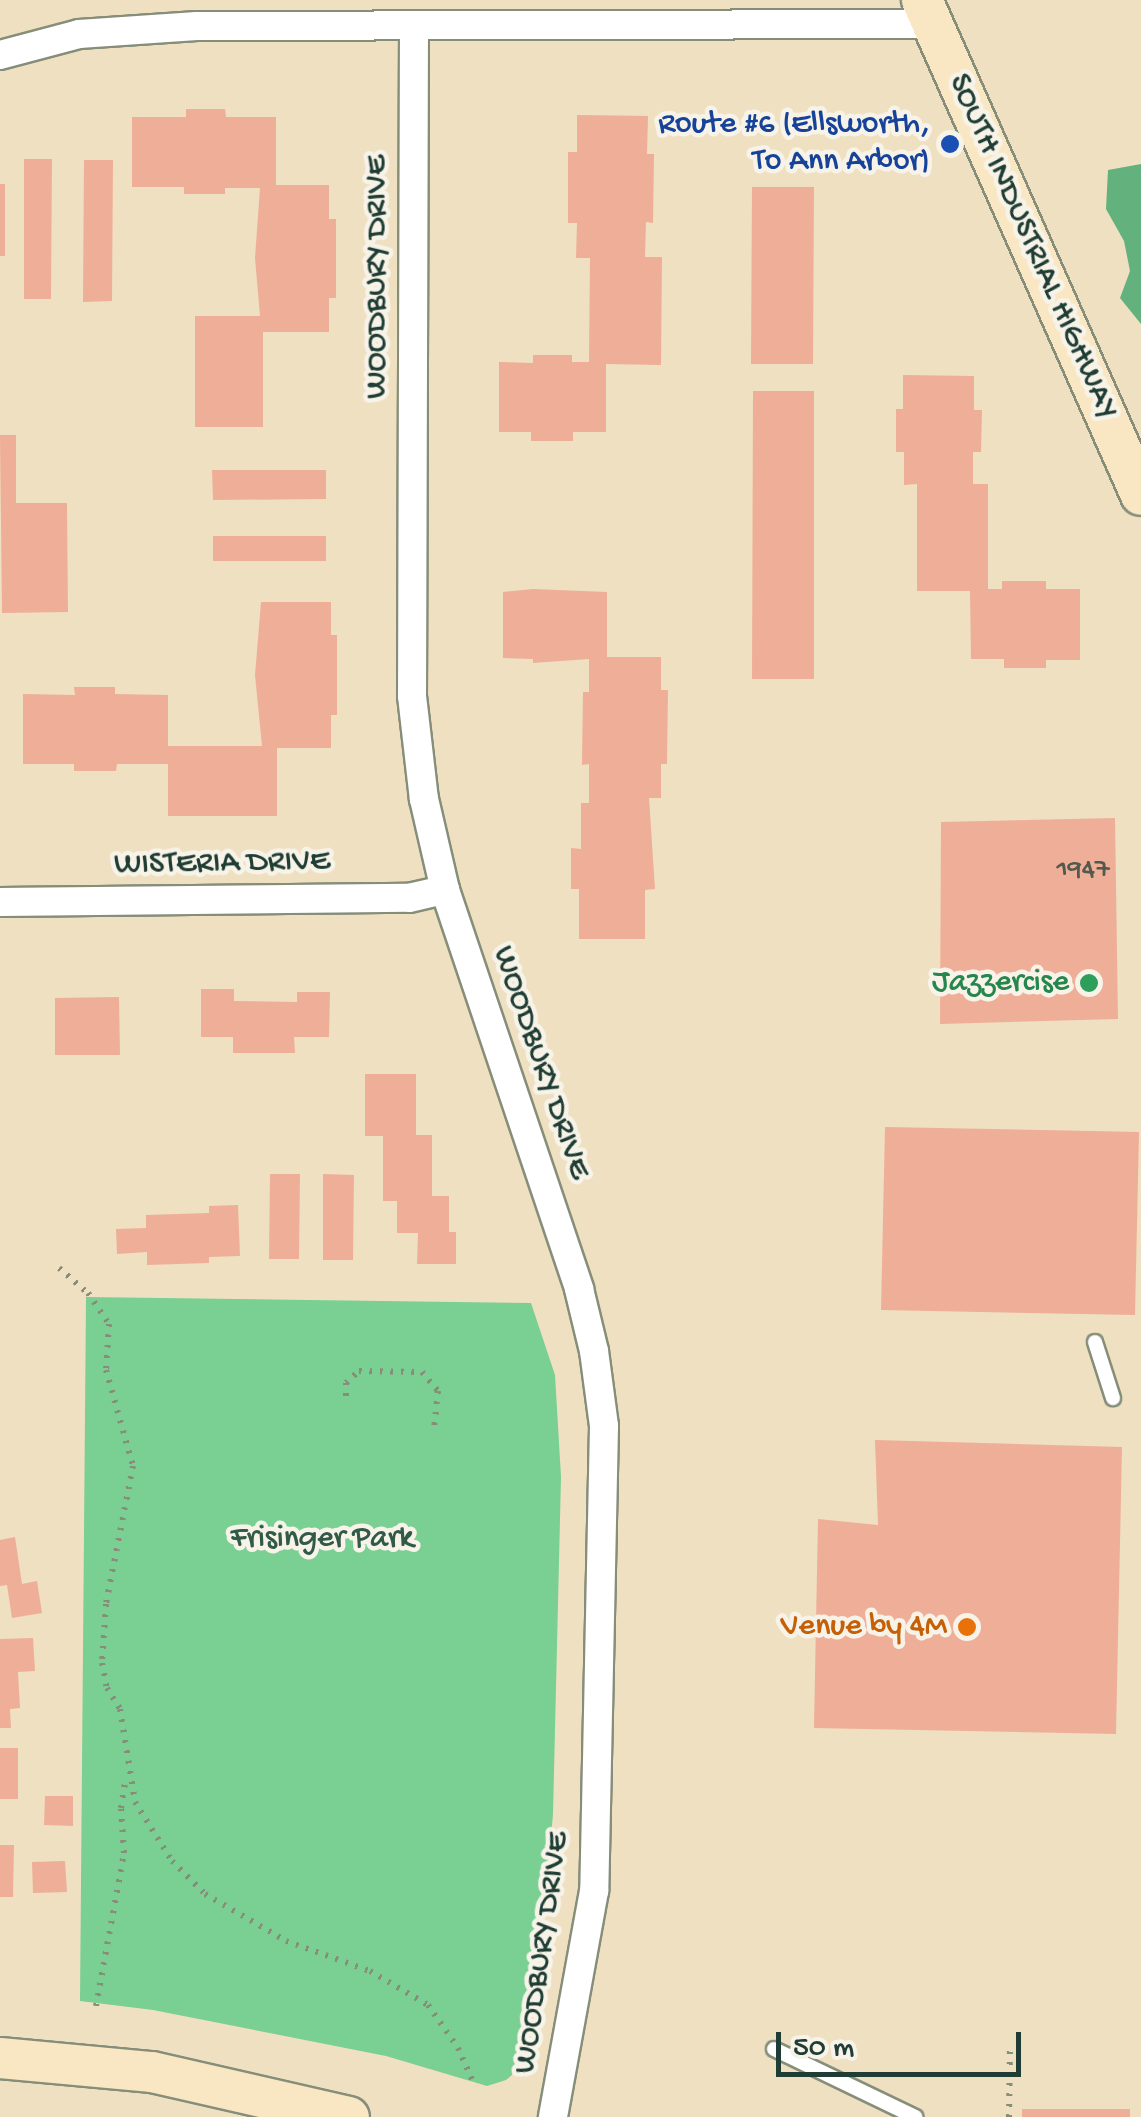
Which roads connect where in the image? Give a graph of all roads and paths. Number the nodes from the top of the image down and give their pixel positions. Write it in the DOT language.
graph roads {
  1 [pos="928,12"];
  2 [pos="414,26"];
  3 [pos="0,56"];
  4 [pos="1141,495"];
  5 [pos="444,890"];
  6 [pos="0,902"];
  7 [pos="59,1268"];
  8 [pos="1095,1342"];
  9 [pos="346,1396"];
  10 [pos="1113,1398"];
  11 [pos="434,1428"];
  12 [pos="127,1771"];
  13 [pos="96,2006"];
  14 [pos="1010,2048"];
  15 [pos="774,2049"];
  16 [pos="0,2058"];
  17 [pos="474,2086"];
  18 [pos="306,2111"];
  19 [pos="348,2117"];
  20 [pos="553,2117"];
  21 [pos="915,2117"];
  22 [pos="1009,2117"];
  1 -- 2 [label="street"];
  1 -- 4 [label="street, SOUTH INDUSTRIAL HIGHWAY"];
  2 -- 3 [label="street"];
  2 -- 5 [label="street, WOODBURY DRIVE"];
  5 -- 6 [label="street, WISTERIA DRIVE"];
  5 -- 20 [label="street, WOODBURY DRIVE"];
  7 -- 12 [label="path"];
  8 -- 10 [label="lane"];
  9 -- 11 [label="path"];
  12 -- 13 [label="path"];
  12 -- 17 [label="path"];
  14 -- 22 [label="path"];
  15 -- 21 [label="lane"];
  16 -- 18 [label="street"];
  18 -- 19 [label="street"];
}
